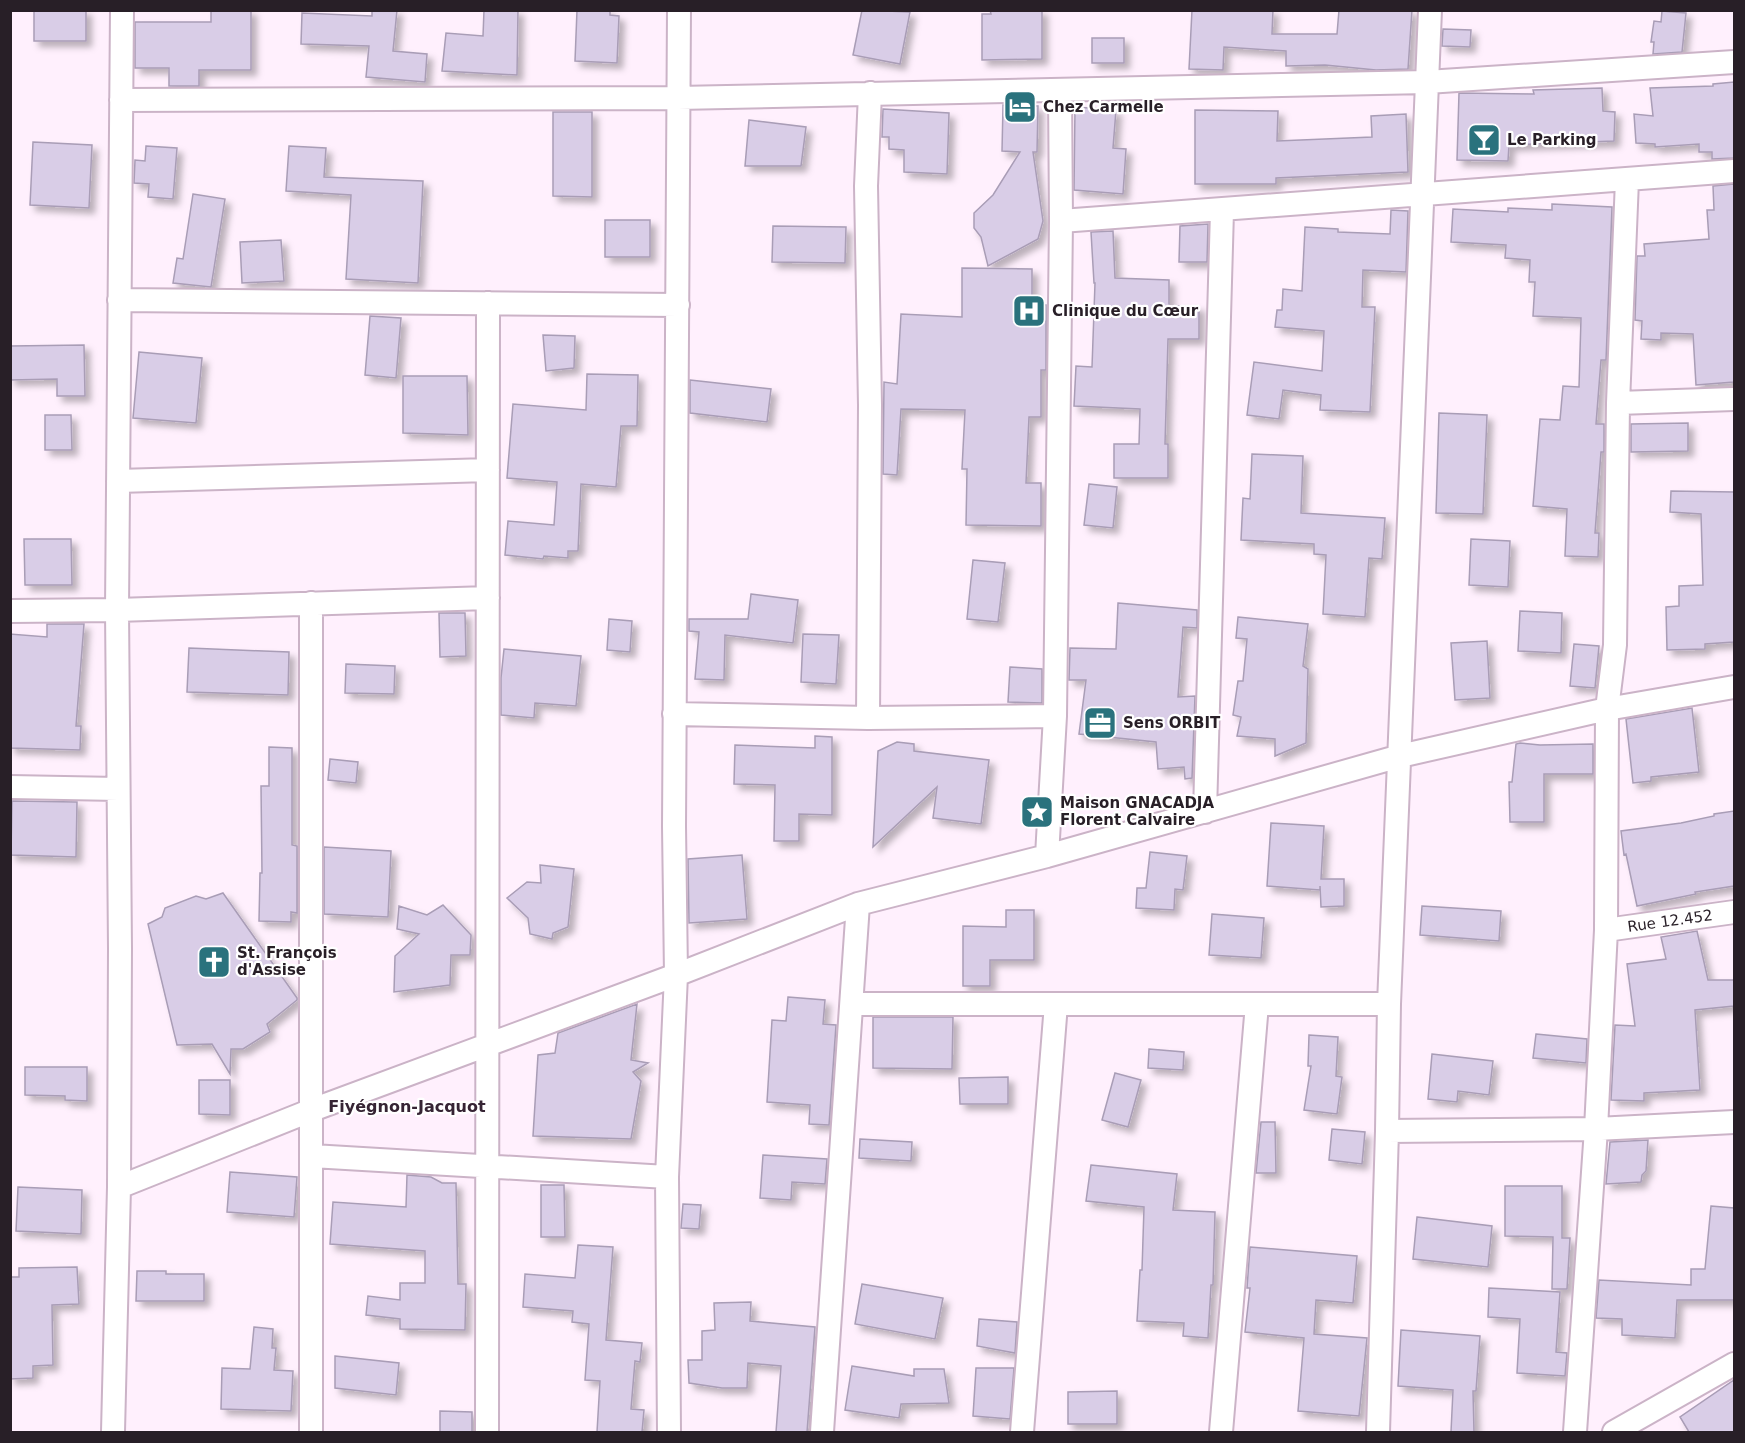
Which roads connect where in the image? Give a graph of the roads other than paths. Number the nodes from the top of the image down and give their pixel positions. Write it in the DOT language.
graph roads {
  1 [pos="122,10"];
  2 [pos="679,10"];
  3 [pos="1430,10"];
  4 [pos="1734,62"];
  5 [pos="1427,82"];
  6 [pos="1060,91"];
  7 [pos="870,93"];
  8 [pos="678,98"];
  9 [pos="121,100"];
  10 [pos="1734,171"];
  11 [pos="1627,180"];
  12 [pos="1423,194"];
  13 [pos="1222,211"];
  14 [pos="1061,221"];
  15 [pos="119,300"];
  16 [pos="488,303"];
  17 [pos="678,305"];
  18 [pos="1734,399"];
  19 [pos="1618,403"];
  20 [pos="488,470"];
  21 [pos="118,481"];
  22 [pos="488,598"];
  23 [pos="311,603"];
  24 [pos="117,610"];
  25 [pos="10,611"];
  26 [pos="1734,687"];
  27 [pos="1607,709"];
  28 [pos="674,714"];
  29 [pos="1055,716"];
  30 [pos="868,718"];
  31 [pos="1400,756"];
  32 [pos="10,787"];
  33 [pos="118,789"];
  34 [pos="1204,812"];
  35 [pos="1047,856"];
  36 [pos="858,904"];
  37 [pos="1734,912"];
  38 [pos="1606,930"];
  39 [pos="676,975"];
  40 [pos="853,1004"];
  41 [pos="1056,1004"];
  42 [pos="1257,1004"];
  43 [pos="1389,1004"];
  44 [pos="488,1045"];
  45 [pos="312,1110"];
  46 [pos="1734,1122"];
  47 [pos="1596,1129"];
  48 [pos="1387,1131"];
  49 [pos="312,1156"];
  50 [pos="488,1167"];
  51 [pos="667,1177"];
  52 [pos="119,1187"];
  53 [pos="1734,1364"];
  54 [pos="113,1432"];
  55 [pos="311,1432"];
  56 [pos="488,1432"];
  57 [pos="669,1432"];
  58 [pos="822,1432"];
  59 [pos="838,1432"];
  60 [pos="1022,1432"];
  61 [pos="1221,1432"];
  62 [pos="1378,1432"];
  63 [pos="1575,1432"];
  64 [pos="1614,1432"];
  1 -- 9 [label="street"];
  2 -- 8 [label="street"];
  3 -- 5 [label="street"];
  4 -- 5 [label="street"];
  5 -- 6 [label="street"];
  5 -- 12 [label="street"];
  6 -- 7 [label="street"];
  6 -- 14 [label="street"];
  7 -- 8 [label="street"];
  7 -- 30 [label="street"];
  8 -- 9 [label="street"];
  8 -- 17 [label="street"];
  9 -- 15 [label="street"];
  10 -- 11 [label="street"];
  11 -- 12 [label="street"];
  11 -- 19 [label="street"];
  12 -- 13 [label="street"];
  12 -- 31 [label="street"];
  13 -- 14 [label="street"];
  13 -- 34 [label="street"];
  14 -- 29 [label="street"];
  15 -- 16 [label="street"];
  15 -- 21 [label="street"];
  16 -- 17 [label="street"];
  16 -- 20 [label="street"];
  17 -- 28 [label="street"];
  18 -- 19 [label="street"];
  19 -- 27 [label="street"];
  20 -- 21 [label="street"];
  20 -- 22 [label="street"];
  21 -- 24 [label="street"];
  22 -- 23 [label="street"];
  22 -- 44 [label="street"];
  23 -- 24 [label="street"];
  23 -- 45 [label="street"];
  24 -- 25 [label="street"];
  24 -- 33 [label="street"];
  26 -- 27 [label="street"];
  27 -- 31 [label="street"];
  27 -- 38 [label="street"];
  28 -- 30 [label="street"];
  28 -- 39 [label="street"];
  29 -- 30 [label="street"];
  29 -- 35 [label="street"];
  31 -- 34 [label="street"];
  31 -- 43 [label="street"];
  32 -- 33 [label="street"];
  33 -- 52 [label="street"];
  34 -- 35 [label="street"];
  35 -- 36 [label="street"];
  36 -- 39 [label="street"];
  36 -- 40 [label="street"];
  37 -- 38 [label="street, Rue 12.452"];
  38 -- 47 [label="street"];
  39 -- 44 [label="street"];
  39 -- 51 [label="street"];
  40 -- 41 [label="street"];
  40 -- 58 [label="street"];
  41 -- 42 [label="street"];
  41 -- 60 [label="street"];
  42 -- 43 [label="street"];
  42 -- 61 [label="street"];
  43 -- 48 [label="street"];
  44 -- 45 [label="street"];
  44 -- 50 [label="street"];
  45 -- 49 [label="street"];
  45 -- 52 [label="street"];
  46 -- 47 [label="street"];
  47 -- 48 [label="street"];
  47 -- 63 [label="street"];
  48 -- 62 [label="street"];
  49 -- 50 [label="street"];
  49 -- 55 [label="street"];
  50 -- 51 [label="street"];
  50 -- 56 [label="street"];
  51 -- 57 [label="street"];
  52 -- 54 [label="street"];
  53 -- 64 [label="street"];
  58 -- 59 [label="street"];
}
